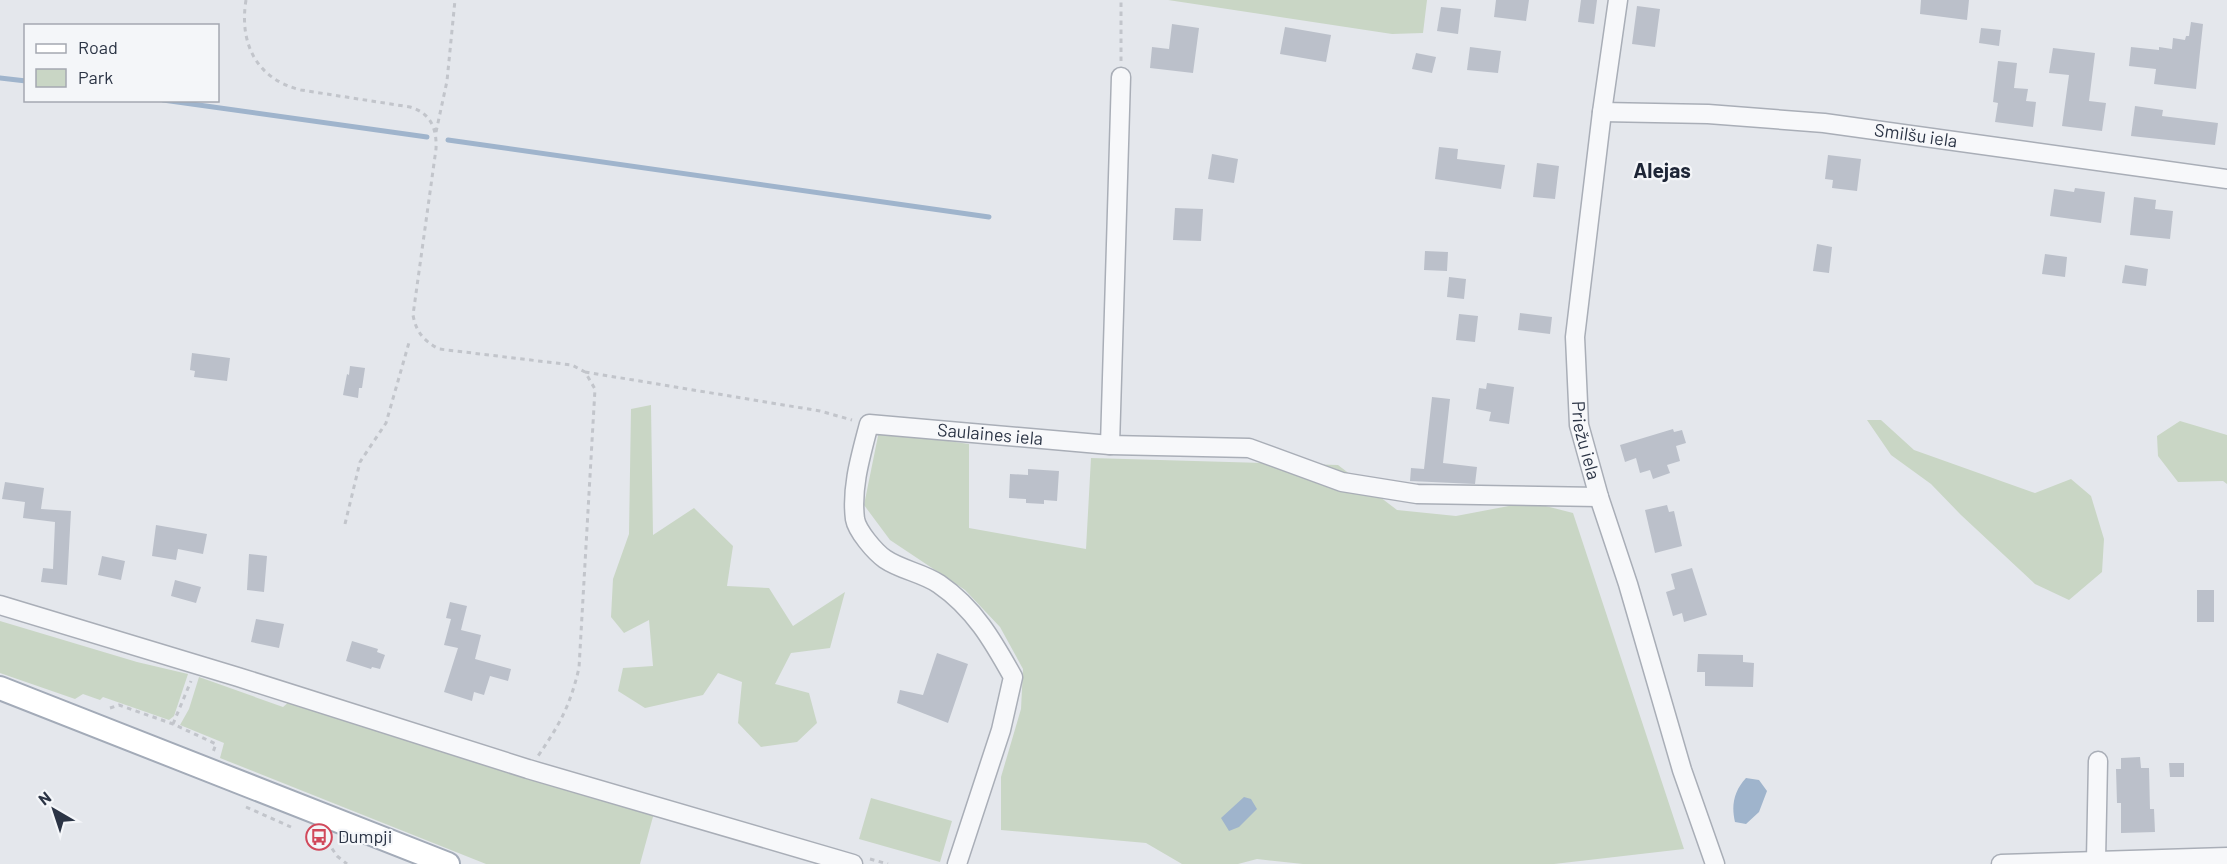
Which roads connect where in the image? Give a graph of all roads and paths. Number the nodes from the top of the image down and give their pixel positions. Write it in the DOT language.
graph roads {
  1 [pos="246,0"];
  2 [pos="455,0"];
  3 [pos="1121,0"];
  4 [pos="1618,0"];
  5 [pos="1121,77"];
  6 [pos="1602,112"];
  7 [pos="436,133"];
  8 [pos="2227,179"];
  9 [pos="410,339"];
  10 [pos="585,372"];
  11 [pos="869,424"];
  12 [pos="1110,445"];
  13 [pos="1599,497"];
  14 [pos="345,524"];
  15 [pos="0,605"];
  16 [pos="195,674"];
  17 [pos="0,688"];
  18 [pos="173,724"];
  19 [pos="2098,761"];
  20 [pos="528,769"];
  21 [pos="327,841"];
  22 [pos="2227,856"];
  23 [pos="2096,860"];
  24 [pos="347,864"];
  25 [pos="448,864"];
  26 [pos="853,864"];
  27 [pos="957,864"];
  28 [pos="1715,864"];
  29 [pos="2001,864"];
  1 -- 7 [label="path"];
  2 -- 7 [label="path"];
  3 -- 5 [label="path"];
  4 -- 6 [label="street, Priežu iela"];
  5 -- 12 [label="street"];
  6 -- 8 [label="street, Smilšu iela"];
  6 -- 13 [label="street, Priežu iela"];
  7 -- 10 [label="path"];
  9 -- 14 [label="path"];
  10 -- 11 [label="path"];
  10 -- 20 [label="path"];
  11 -- 12 [label="street, Saulaines iela"];
  11 -- 27 [label="street"];
  12 -- 13 [label="street, Saulaines iela"];
  13 -- 28 [label="street, Priežu iela"];
  15 -- 20 [label="street"];
  16 -- 18 [label="path"];
  17 -- 25 [label="main road"];
  19 -- 23 [label="street"];
  20 -- 26 [label="street"];
  21 -- 24 [label="path"];
  22 -- 23 [label="street"];
  23 -- 29 [label="street"];
}
